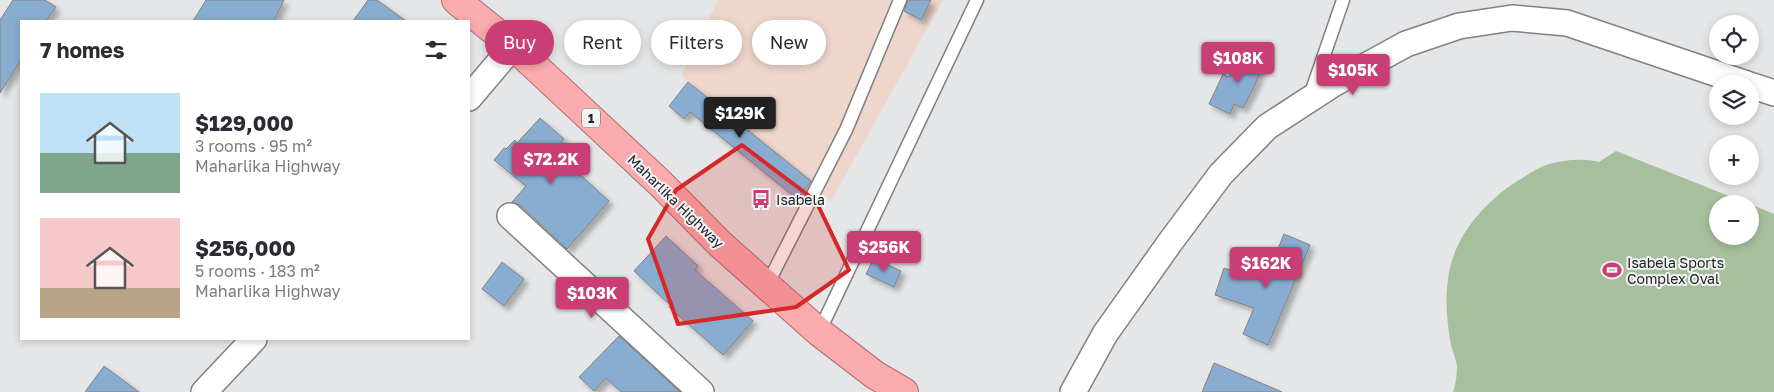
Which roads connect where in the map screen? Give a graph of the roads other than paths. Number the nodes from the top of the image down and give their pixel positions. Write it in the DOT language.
graph roads {
  1 [pos="456,0"];
  2 [pos="900,0"];
  3 [pos="976,0"];
  4 [pos="1343,0"];
  5 [pos="485,23"];
  6 [pos="498,65"];
  7 [pos="534,65"];
  8 [pos="1721,75"];
  9 [pos="1759,88"];
  10 [pos="1774,93"];
  11 [pos="470,97"];
  12 [pos="1308,101"];
  13 [pos="510,216"];
  14 [pos="767,285"];
  15 [pos="819,332"];
  16 [pos="253,340"];
  17 [pos="204,392"];
  18 [pos="702,392"];
  19 [pos="904,392"];
  20 [pos="1073,392"];
  1 -- 5 [label="highway, Maharlika Highway / 1"];
  2 -- 14 [label="lane"];
  3 -- 15 [label="lane"];
  4 -- 12 [label="lane"];
  6 -- 11 [label="street"];
  7 -- 14 [label="highway, Maharlika Highway / 1"];
  8 -- 12 [label="street"];
  9 -- 10 [label="street"];
  12 -- 20 [label="street"];
  13 -- 18 [label="street"];
  14 -- 15 [label="highway, Maharlika Highway / 1"];
  15 -- 19 [label="highway, Maharlika Highway / 1"];
  16 -- 17 [label="street"];
}
